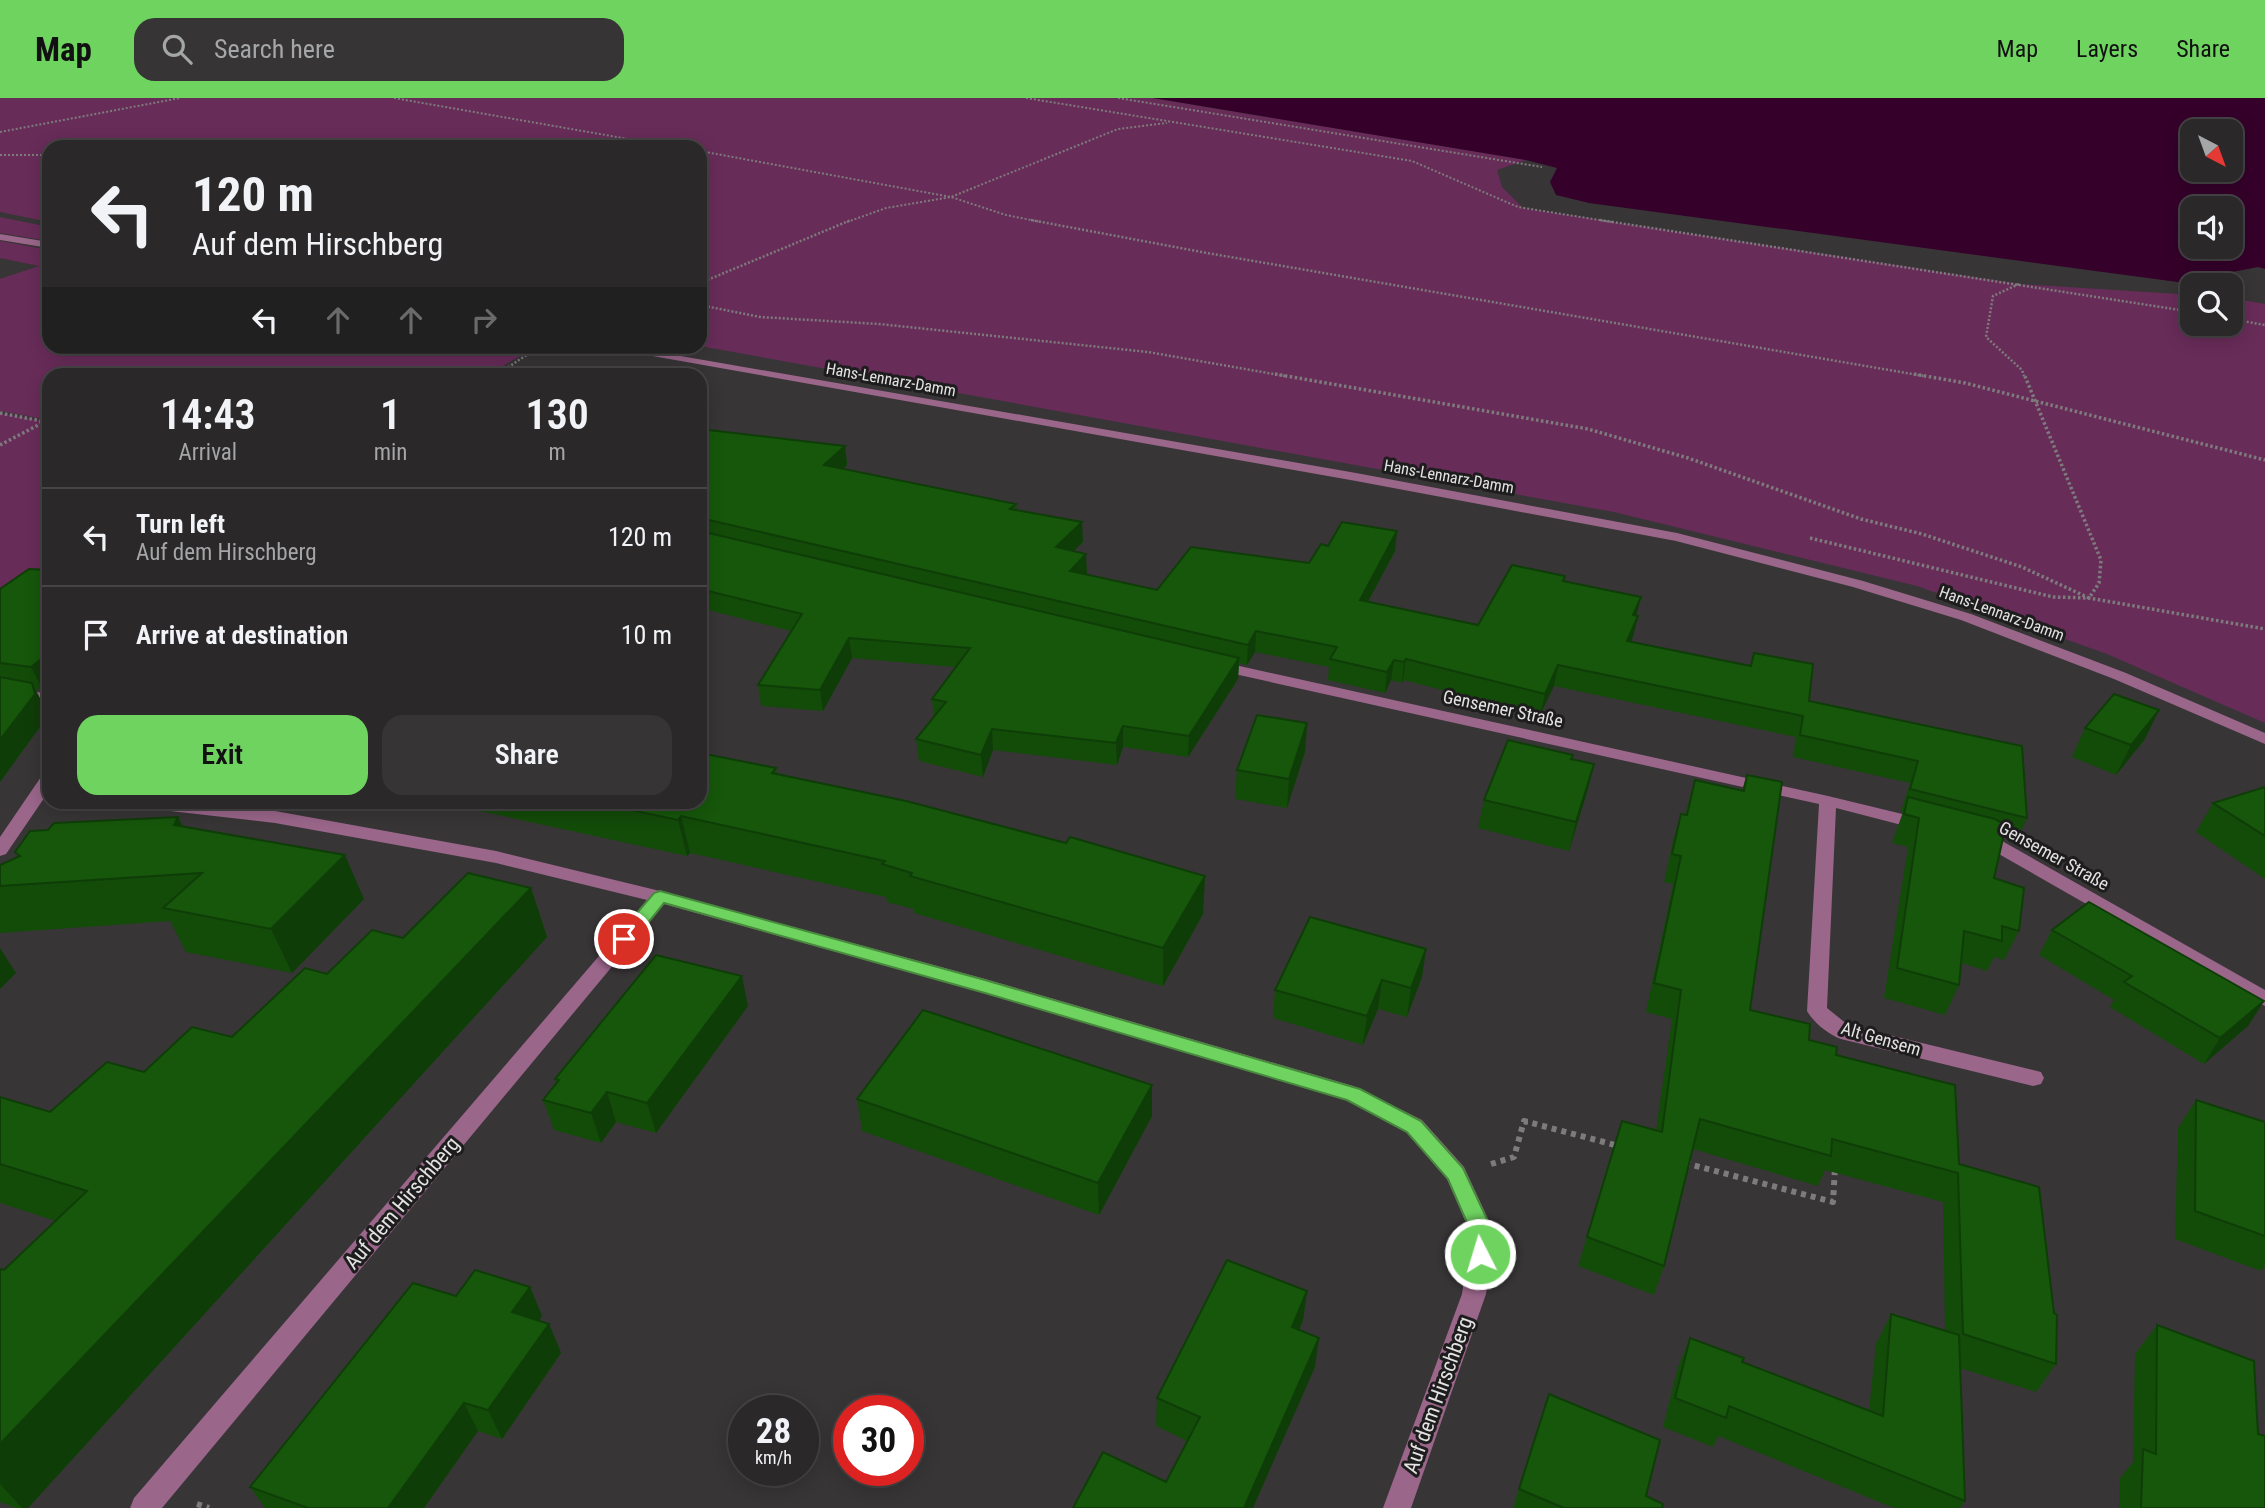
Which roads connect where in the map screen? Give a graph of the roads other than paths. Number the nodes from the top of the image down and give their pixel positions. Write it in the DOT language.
graph roads {
  1 [pos="0,237"];
  2 [pos="42,244"];
  3 [pos="647,354"];
  4 [pos="1206,663"];
  5 [pos="0,691"];
  6 [pos="42,698"];
  7 [pos="2265,739"];
  8 [pos="42,792"];
  9 [pos="1828,800"];
  10 [pos="200,809"];
  11 [pos="1936,828"];
  12 [pos="1962,834"];
  13 [pos="0,849"];
  14 [pos="660,897"];
  15 [pos="2265,999"];
  16 [pos="2032,1078"];
  17 [pos="144,1508"];
  18 [pos="1396,1508"];
  1 -- 2 [label="street"];
  3 -- 7 [label="street, Hans-Lennarz-Damm"];
  4 -- 9 [label="street, Gensemer Straße"];
  5 -- 6 [label="street"];
  8 -- 13 [label="street"];
  9 -- 11 [label="street, Gensemer Straße"];
  9 -- 16 [label="street, Alt Gensem"];
  10 -- 14 [label="street, Auf dem Hirschberg"];
  12 -- 15 [label="street, Gensemer Straße"];
  14 -- 17 [label="street, Auf dem Hirschberg"];
  14 -- 18 [label="street, Auf dem Hirschberg"];
}
